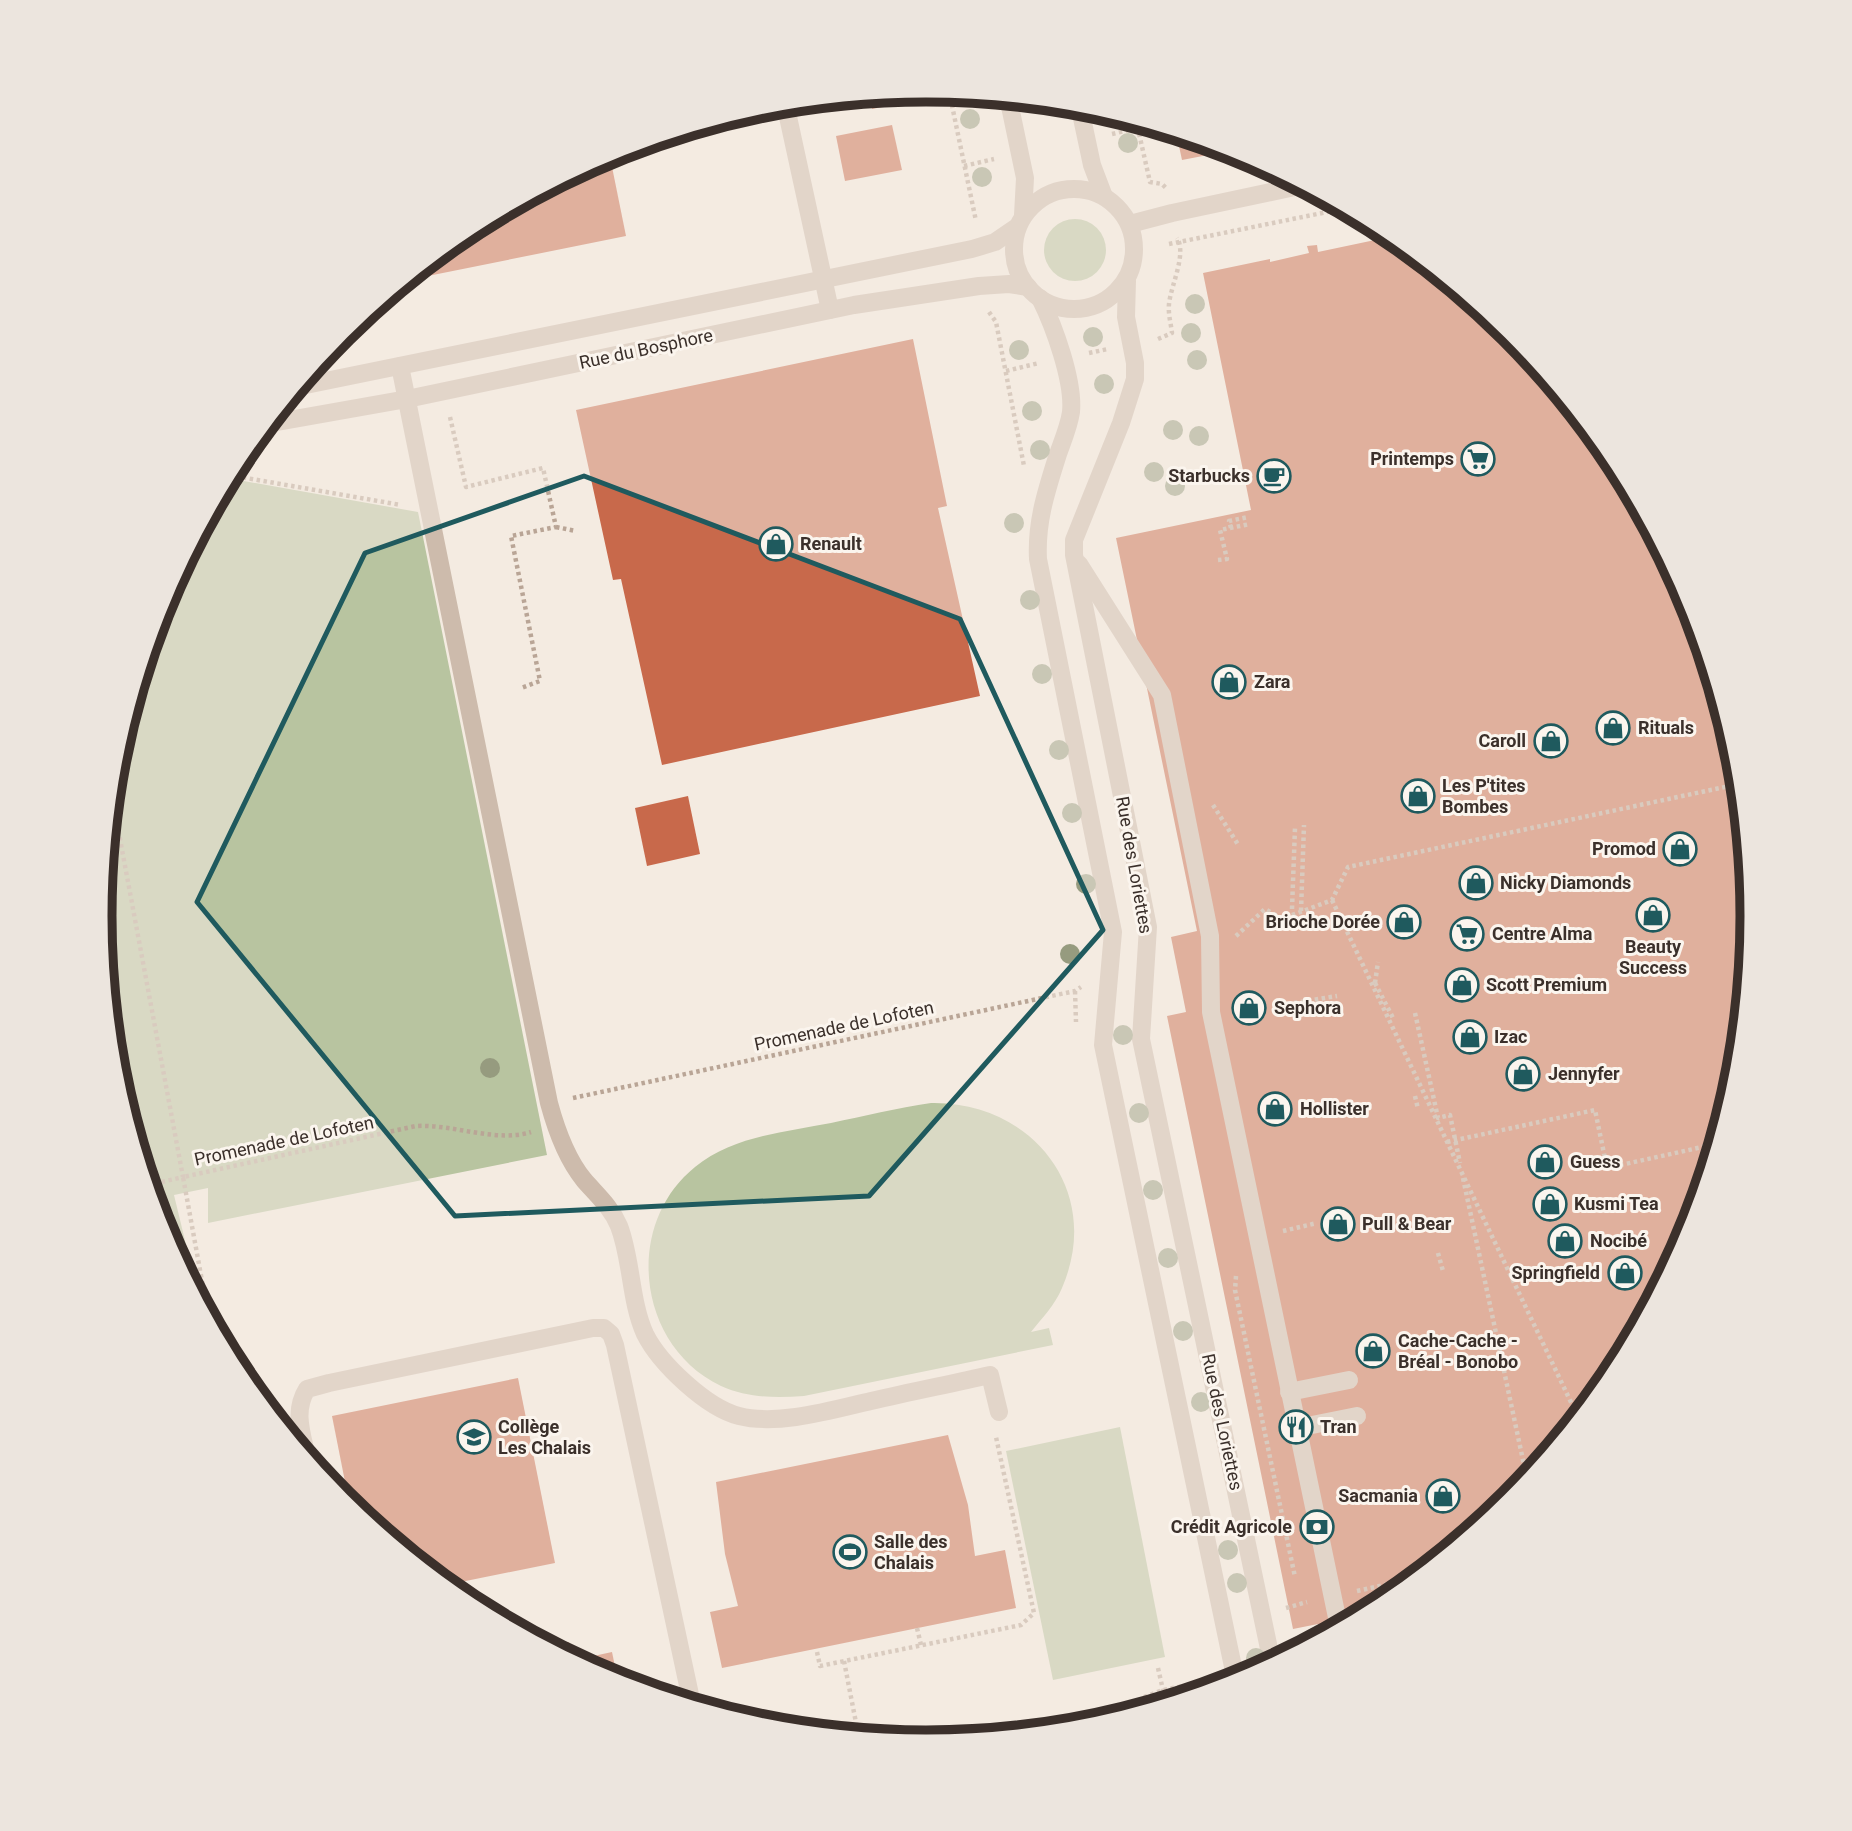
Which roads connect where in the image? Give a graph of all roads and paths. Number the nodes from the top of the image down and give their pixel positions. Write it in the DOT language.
graph roads {
  1 [pos="1010,106"];
  2 [pos="787,114"];
  3 [pos="1081,116"];
  4 [pos="1135,129"];
  5 [pos="1138,129"];
  6 [pos="1086,139"];
  7 [pos="1019,154"];
  8 [pos="964,166"];
  9 [pos="1291,188"];
  10 [pos="1103,194"];
  11 [pos="1333,211"];
  12 [pos="1172,213"];
  13 [pos="1020,221"];
  14 [pos="1130,225"];
  15 [pos="1180,243"];
  16 [pos="1134,250"];
  17 [pos="822,279"];
  18 [pos="1127,281"];
  19 [pos="1034,293"];
  20 [pos="830,310"];
  21 [pos="1132,343"];
  22 [pos="400,366"];
  23 [pos="310,384"];
  24 [pos="445,391"];
  25 [pos="407,399"];
  26 [pos="279,422"];
  27 [pos="240,477"];
  28 [pos="430,510"];
  29 [pos="556,527"];
  30 [pos="1228,529"];
  31 [pos="576,531"];
  32 [pos="1074,555"];
  33 [pos="1218,560"];
  34 [pos="521,688"];
  35 [pos="1527,786"];
  36 [pos="1729,786"];
  37 [pos="1500,793"];
  38 [pos="1210,801"];
  39 [pos="1304,825"];
  40 [pos="1295,828"];
  41 [pos="117,829"];
  42 [pos="1239,845"];
  43 [pos="1332,900"];
  44 [pos="1292,909"];
  45 [pos="1301,911"];
  46 [pos="1227,944"];
  47 [pos="1378,962"];
  48 [pos="1366,967"];
  49 [pos="1109,983"];
  50 [pos="1375,983"];
  51 [pos="1337,996"];
  52 [pos="1294,1003"];
  53 [pos="1337,1004"];
  54 [pos="1295,1011"];
  55 [pos="1415,1013"];
  56 [pos="1393,1017"];
  57 [pos="1415,1096"];
  58 [pos="549,1103"];
  59 [pos="1418,1109"];
  60 [pos="555,1125"];
  61 [pos="1447,1142"];
  62 [pos="1706,1146"];
  63 [pos="183,1177"];
  64 [pos="157,1183"];
  65 [pos="1438,1253"];
  66 [pos="1443,1271"];
  67 [pos="204,1290"];
  68 [pos="1236,1290"];
  69 [pos="1349,1380"];
  70 [pos="1289,1392"];
  71 [pos="1574,1408"];
  72 [pos="999,1412"];
  73 [pos="1357,1416"];
  74 [pos="1297,1428"];
  75 [pos="303,1439"];
  76 [pos="1524,1467"];
  77 [pos="1295,1577"];
  78 [pos="1337,1618"];
  79 [pos="917,1629"];
  80 [pos="921,1645"];
  81 [pos="817,1652"];
  82 [pos="1270,1653"];
  83 [pos="844,1661"];
  84 [pos="1158,1668"];
  85 [pos="1234,1670"];
  86 [pos="1193,1684"];
  87 [pos="1163,1690"];
  88 [pos="690,1694"];
  89 [pos="1144,1697"];
  90 [pos="857,1726"];
  1 -- 7 [label="street"];
  2 -- 17 [label="street"];
  3 -- 6 [label="street"];
  4 -- 6 [label="path"];
  5 -- 12 [label="path"];
  6 -- 10 [label="street"];
  7 -- 8 [label="path"];
  7 -- 13 [label="street"];
  9 -- 12 [label="street"];
  10 -- 13 [label="street"];
  10 -- 14 [label="street"];
  11 -- 15 [label="path"];
  12 -- 14 [label="street"];
  12 -- 15 [label="path"];
  13 -- 17 [label="street, Rue du Bosphore"];
  13 -- 19 [label="street"];
  14 -- 16 [label="street"];
  15 -- 16 [label="path"];
  15 -- 21 [label="path"];
  16 -- 18 [label="street"];
  17 -- 20 [label="street"];
  17 -- 22 [label="street, Rue du Bosphore"];
  18 -- 19 [label="street"];
  18 -- 21 [label="street, Rue des Loriettes"];
  19 -- 20 [label="street, Rue du Bosphore"];
  19 -- 49 [label="street, Rue des Loriettes"];
  20 -- 24 [label="street, Rue du Bosphore"];
  21 -- 32 [label="street, Rue des Loriettes"];
  22 -- 23 [label="street, Rue du Bosphore"];
  22 -- 25 [label="street"];
  24 -- 25 [label="street, Rue du Bosphore"];
  24 -- 29 [label="path"];
  25 -- 26 [label="street, Rue du Bosphore"];
  25 -- 28 [label="street"];
  27 -- 28 [label="path"];
  28 -- 58 [label="street"];
  29 -- 31 [label="path"];
  29 -- 34 [label="path"];
  30 -- 30 [label="path"];
  30 -- 33 [label="path"];
  32 -- 70 [label="street"];
  32 -- 82 [label="street, Rue des Loriettes"];
  35 -- 37 [label="path"];
  36 -- 43 [label="path"];
  38 -- 42 [label="path"];
  39 -- 45 [label="path"];
  40 -- 44 [label="path"];
  41 -- 63 [label="path"];
  43 -- 46 [label="path"];
  43 -- 61 [label="path"];
  47 -- 50 [label="path"];
  48 -- 50 [label="path"];
  49 -- 58 [label="path, Promenade de Lofoten"];
  49 -- 85 [label="street, Rue des Loriettes"];
  50 -- 56 [label="path"];
  51 -- 52 [label="path"];
  53 -- 54 [label="path"];
  55 -- 76 [label="path"];
  57 -- 59 [label="path"];
  58 -- 60 [label="street"];
  60 -- 63 [label="path, Promenade de Lofoten"];
  60 -- 72 [label="street"];
  61 -- 62 [label="path"];
  61 -- 71 [label="path"];
  63 -- 64 [label="path, Promenade de Lofoten"];
  63 -- 67 [label="path"];
  65 -- 66 [label="path"];
  68 -- 77 [label="path"];
  69 -- 70 [label="street"];
  70 -- 74 [label="street"];
  72 -- 80 [label="path"];
  73 -- 74 [label="street"];
  74 -- 78 [label="street"];
  75 -- 88 [label="street"];
  79 -- 80 [label="path"];
  80 -- 83 [label="path"];
  81 -- 83 [label="path"];
  83 -- 90 [label="path"];
  84 -- 87 [label="path"];
  86 -- 87 [label="path"];
  87 -- 89 [label="path"];
}
